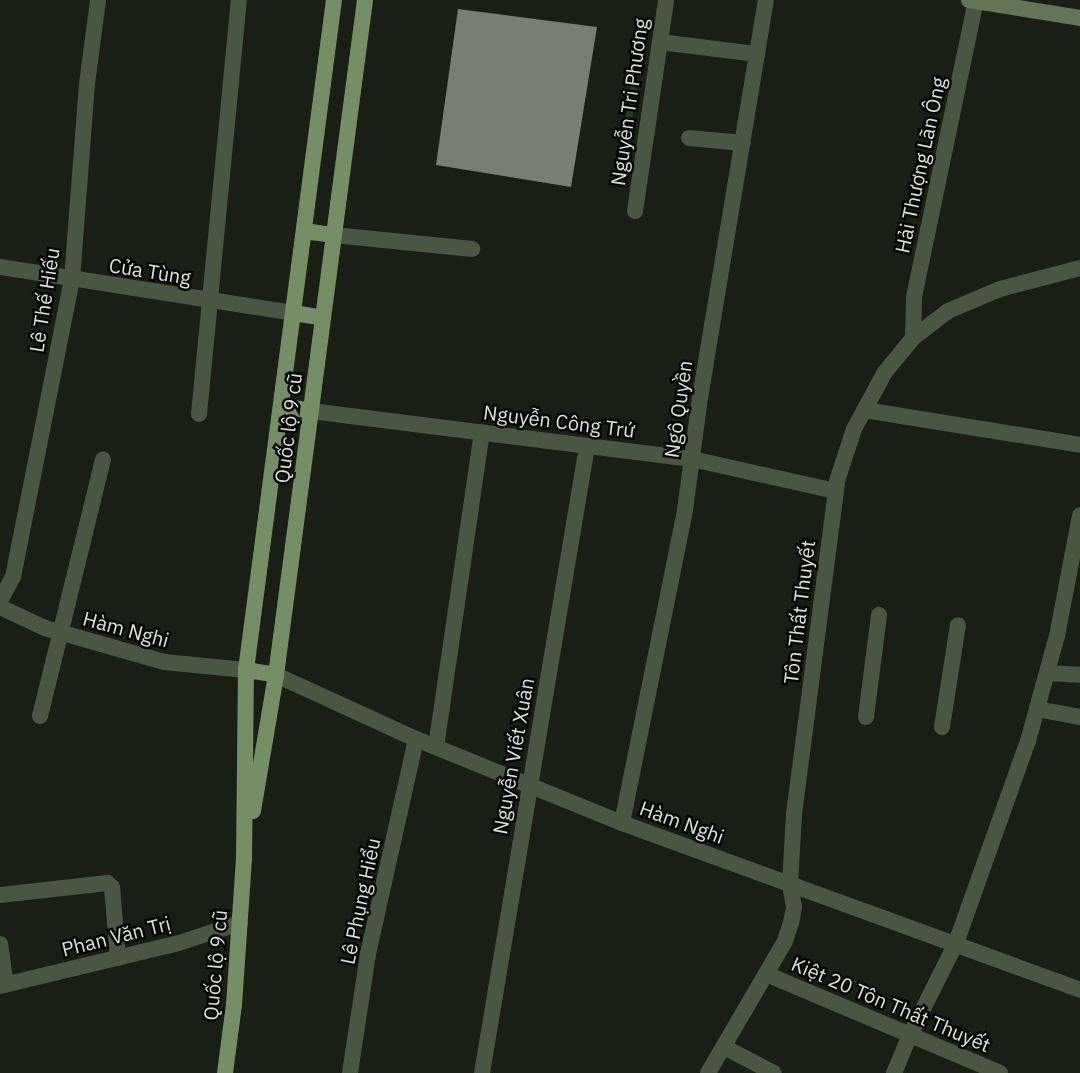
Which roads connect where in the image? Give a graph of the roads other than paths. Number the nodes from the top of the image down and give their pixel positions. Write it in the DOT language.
graph roads {
  1 [pos="98,0"];
  2 [pos="239,0"];
  3 [pos="334,0"];
  4 [pos="365,0"];
  5 [pos="666,0"];
  6 [pos="766,0"];
  7 [pos="973,0"];
  8 [pos="1080,18"];
  9 [pos="660,42"];
  10 [pos="757,54"];
  11 [pos="689,138"];
  12 [pos="742,143"];
  13 [pos="634,211"];
  14 [pos="304,231"];
  15 [pos="334,235"];
  16 [pos="472,249"];
  17 [pos="0,267"];
  18 [pos="1080,268"];
  19 [pos="72,279"];
  20 [pos="209,302"];
  21 [pos="293,313"];
  22 [pos="323,318"];
  23 [pos="914,338"];
  24 [pos="281,406"];
  25 [pos="865,410"];
  26 [pos="311,411"];
  27 [pos="199,414"];
  28 [pos="482,432"];
  29 [pos="1080,445"];
  30 [pos="587,446"];
  31 [pos="692,459"];
  32 [pos="103,460"];
  33 [pos="835,491"];
  34 [pos="1080,515"];
  35 [pos="0,601"];
  36 [pos="0,608"];
  37 [pos="879,615"];
  38 [pos="958,625"];
  39 [pos="61,633"];
  40 [pos="246,670"];
  41 [pos="1047,673"];
  42 [pos="276,675"];
  43 [pos="1080,675"];
  44 [pos="1037,709"];
  45 [pos="40,716"];
  46 [pos="866,717"];
  47 [pos="1080,717"];
  48 [pos="942,727"];
  49 [pos="416,739"];
  50 [pos="436,747"];
  51 [pos="529,784"];
  52 [pos="622,823"];
  53 [pos="244,859"];
  54 [pos="790,884"];
  55 [pos="0,895"];
  56 [pos="240,923"];
  57 [pos="0,944"];
  58 [pos="956,944"];
  59 [pos="118,958"];
  60 [pos="766,974"];
  61 [pos="3,985"];
  62 [pos="1080,990"];
  63 [pos="910,1035"];
  64 [pos="724,1047"];
  65 [pos="225,1073"];
  66 [pos="350,1073"];
  67 [pos="482,1073"];
  68 [pos="708,1073"];
  69 [pos="774,1073"];
  70 [pos="894,1073"];
  71 [pos="1000,1073"];
  1 -- 19 [label="street, Lê Thế Hiếu"];
  2 -- 20 [label="street"];
  3 -- 14 [label="main road, Quốc lộ 9 cũ"];
  4 -- 15 [label="main road, Quốc lộ 9 cũ"];
  5 -- 9 [label="street, Nguyễn Tri Phương"];
  6 -- 10 [label="street, Ngô Quyền"];
  7 -- 8 [label="main road"];
  7 -- 23 [label="street, Hải Thượng Lãn Ông"];
  9 -- 10 [label="street"];
  9 -- 13 [label="street, Nguyễn Tri Phương"];
  10 -- 12 [label="street, Ngô Quyền"];
  11 -- 12 [label="street"];
  12 -- 31 [label="street, Ngô Quyền"];
  14 -- 15 [label="main road"];
  14 -- 21 [label="main road, Quốc lộ 9 cũ"];
  15 -- 16 [label="street"];
  15 -- 22 [label="main road, Quốc lộ 9 cũ"];
  17 -- 19 [label="street, Cửa Tùng"];
  18 -- 23 [label="street, Tôn Thất Thuyết"];
  19 -- 20 [label="street, Cửa Tùng"];
  19 -- 35 [label="street, Lê Thế Hiếu"];
  20 -- 21 [label="street, Cửa Tùng"];
  20 -- 27 [label="street"];
  21 -- 22 [label="main road"];
  21 -- 24 [label="main road, Quốc lộ 9 cũ"];
  22 -- 26 [label="main road, Quốc lộ 9 cũ"];
  23 -- 25 [label="street, Tôn Thất Thuyết"];
  24 -- 26 [label="main road"];
  24 -- 40 [label="main road, Quốc lộ 9 cũ"];
  25 -- 29 [label="street"];
  25 -- 33 [label="street, Tôn Thất Thuyết"];
  26 -- 28 [label="street, Nguyễn Công Trứ"];
  26 -- 42 [label="main road, Quốc lộ 9 cũ"];
  28 -- 30 [label="street, Nguyễn Công Trứ"];
  28 -- 50 [label="street"];
  30 -- 31 [label="street, Nguyễn Công Trứ"];
  30 -- 51 [label="street, Nguyễn Viết Xuân"];
  31 -- 33 [label="street, Nguyễn Công Trứ"];
  31 -- 52 [label="street, Ngô Quyền"];
  32 -- 39 [label="street"];
  33 -- 54 [label="street, Tôn Thất Thuyết"];
  34 -- 41 [label="street"];
  36 -- 39 [label="street, Hàm Nghi"];
  37 -- 46 [label="street"];
  38 -- 48 [label="street"];
  39 -- 40 [label="street, Hàm Nghi"];
  39 -- 45 [label="street"];
  40 -- 42 [label="main road"];
  40 -- 53 [label="main road, Quốc lộ 9 cũ"];
  41 -- 43 [label="street"];
  41 -- 44 [label="street"];
  42 -- 49 [label="street, Hàm Nghi"];
  42 -- 53 [label="main road, Quốc lộ 9 cũ"];
  44 -- 47 [label="street"];
  44 -- 58 [label="street"];
  49 -- 50 [label="street, Hàm Nghi"];
  49 -- 66 [label="street, Lê Phụng Hiểu"];
  50 -- 51 [label="street, Hàm Nghi"];
  51 -- 52 [label="street, Hàm Nghi"];
  51 -- 67 [label="street, Nguyễn Viết Xuân"];
  52 -- 54 [label="street, Hàm Nghi"];
  53 -- 56 [label="main road, Quốc lộ 9 cũ"];
  54 -- 58 [label="street, Hàm Nghi"];
  54 -- 60 [label="street, Tôn Thất Thuyết"];
  55 -- 59 [label="street"];
  56 -- 59 [label="street, Phan Văn Trị"];
  56 -- 65 [label="main road, Quốc lộ 9 cũ"];
  57 -- 61 [label="street"];
  58 -- 62 [label="street, Hàm Nghi"];
  58 -- 63 [label="street"];
  59 -- 61 [label="street, Phan Văn Trị"];
  60 -- 63 [label="street, Kiệt 20 Tôn Thất Thuyết"];
  60 -- 64 [label="street, Tôn Thất Thuyết"];
  63 -- 70 [label="street"];
  63 -- 71 [label="street, Kiệt 20 Tôn Thất Thuyết"];
  64 -- 68 [label="street, Tôn Thất Thuyết"];
  64 -- 69 [label="street"];
}
